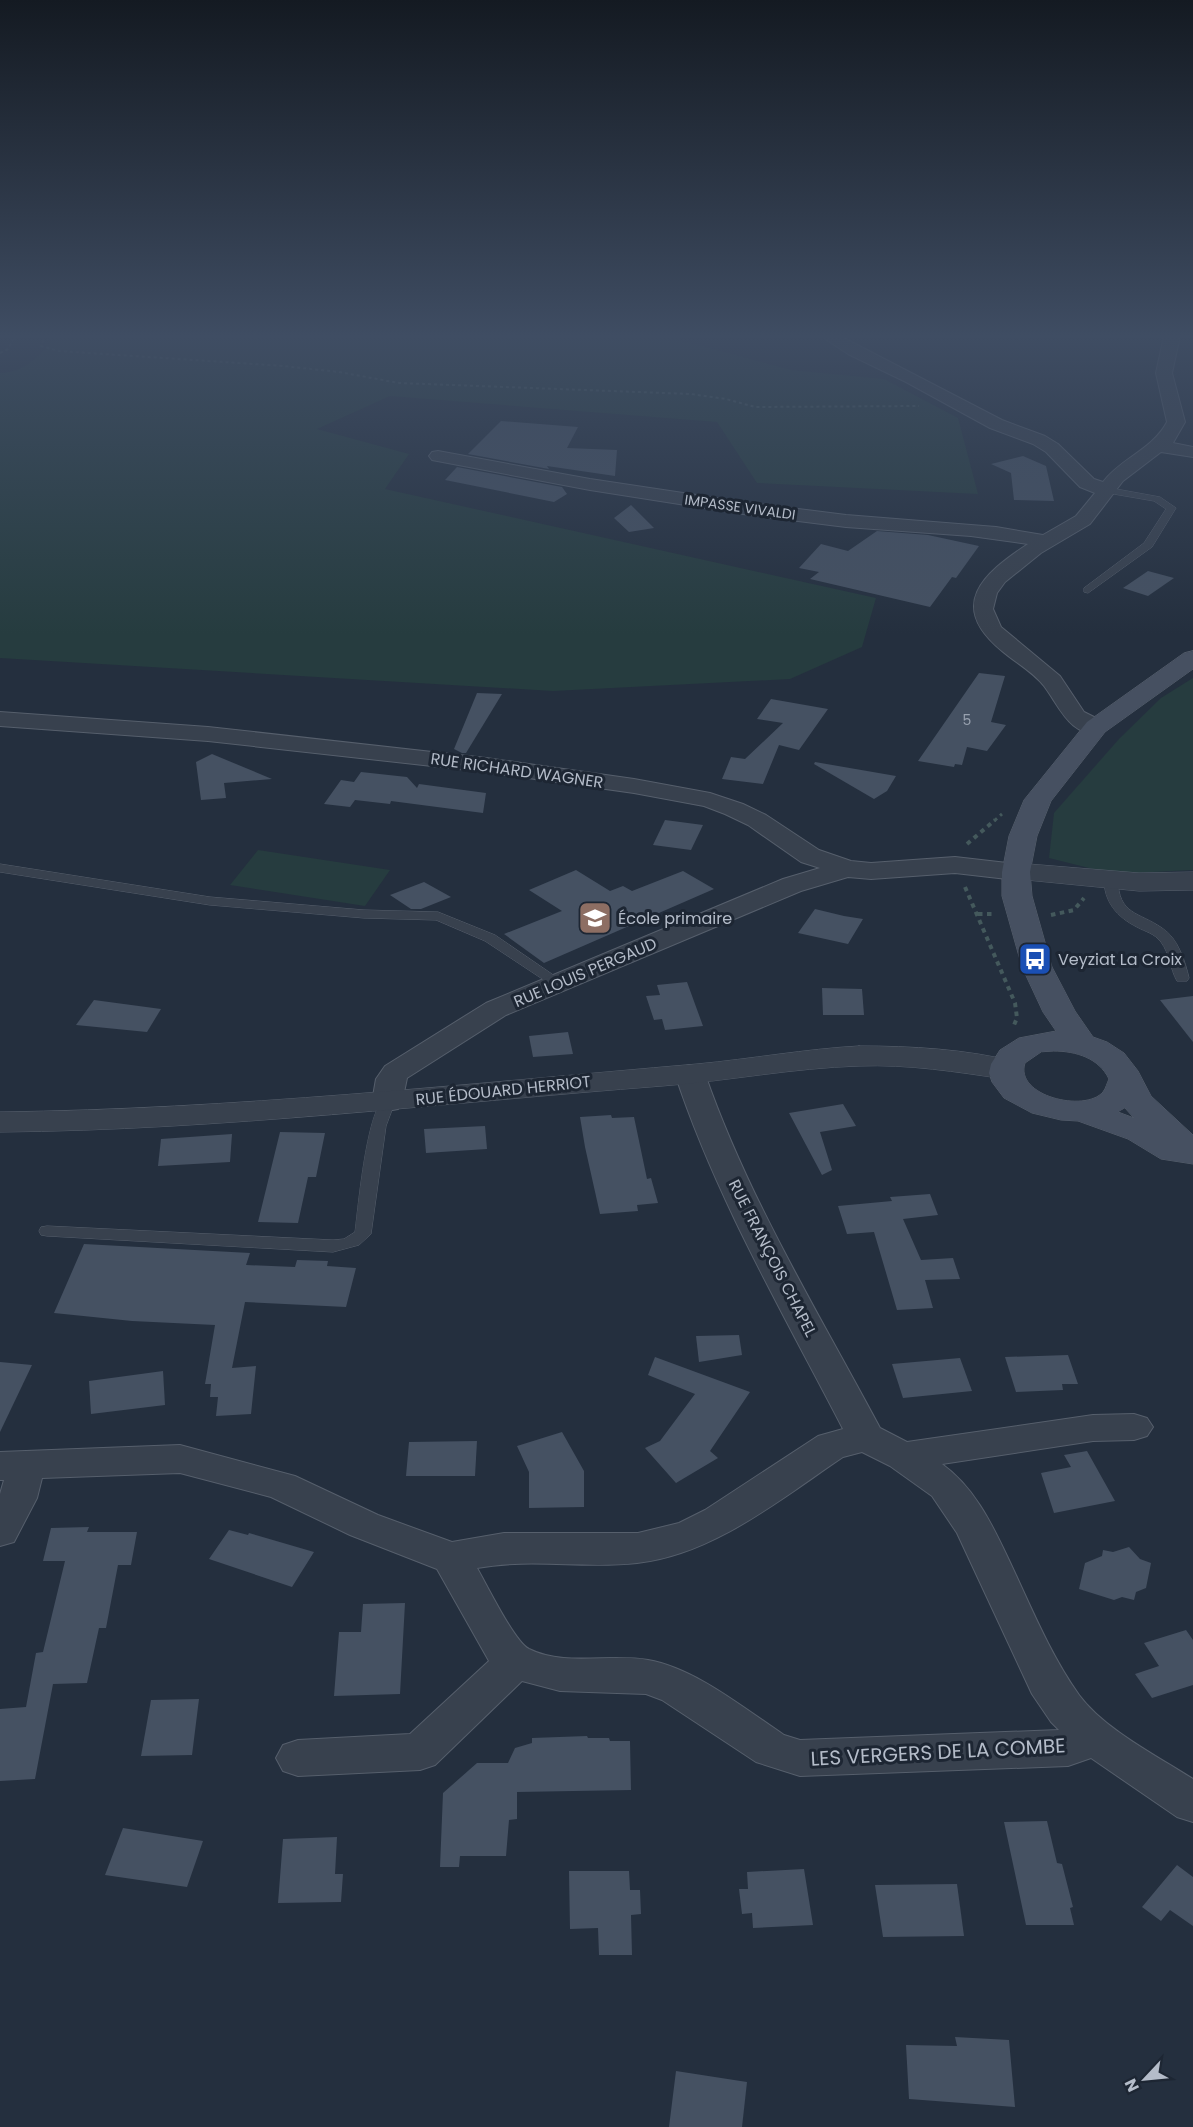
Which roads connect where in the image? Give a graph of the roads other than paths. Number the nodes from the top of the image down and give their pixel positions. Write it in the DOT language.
graph roads {
  1 [pos="1027,435"];
  2 [pos="1169,435"];
  3 [pos="1159,446"];
  4 [pos="1193,452"];
  5 [pos="438,456"];
  6 [pos="1105,490"];
  7 [pos="1045,541"];
  8 [pos="1088,590"];
  9 [pos="1193,658"];
  10 [pos="0,719"];
  11 [pos="25,720"];
  12 [pos="1096,727"];
  13 [pos="0,736"];
  14 [pos="0,868"];
  15 [pos="847,869"];
  16 [pos="1016,872"];
  17 [pos="1111,879"];
  18 [pos="1193,881"];
  19 [pos="1037,967"];
  20 [pos="1182,978"];
  21 [pos="558,983"];
  22 [pos="1082,1045"];
  23 [pos="1013,1058"];
  24 [pos="690,1074"];
  25 [pos="1125,1080"];
  26 [pos="387,1102"];
  27 [pos="1082,1111"];
  28 [pos="0,1122"];
  29 [pos="1193,1153"];
  30 [pos="1193,1161"];
  31 [pos="47,1231"];
  32 [pos="1134,1427"];
  33 [pos="866,1437"];
  34 [pos="903,1456"];
  35 [pos="13,1467"];
  36 [pos="0,1531"];
  37 [pos="451,1558"];
  38 [pos="515,1662"];
  39 [pos="1096,1738"];
  40 [pos="298,1758"];
  41 [pos="1193,1803"];
  1 -- 6 [label="street"];
  2 -- 3 [label="street"];
  3 -- 4 [label="street"];
  3 -- 6 [label="street"];
  5 -- 7 [label="street, IMPASSE VIVALDI"];
  6 -- 7 [label="street"];
  6 -- 8 [label="lane"];
  7 -- 12 [label="street"];
  9 -- 12 [label="main road"];
  10 -- 11 [label="street, RUE RICHARD WAGNER"];
  11 -- 13 [label="street"];
  11 -- 15 [label="street, RUE RICHARD WAGNER"];
  12 -- 16 [label="main road"];
  14 -- 21 [label="lane"];
  15 -- 16 [label="street, RUE RICHARD WAGNER"];
  15 -- 21 [label="street, RUE LOUIS PERGAUD"];
  16 -- 17 [label="street"];
  16 -- 19 [label="main road"];
  17 -- 18 [label="street"];
  17 -- 20 [label="lane"];
  19 -- 22 [label="main road"];
  19 -- 23 [label="main road"];
  21 -- 26 [label="street, RUE LOUIS PERGAUD"];
  22 -- 23 [label="main road"];
  22 -- 25 [label="main road"];
  23 -- 24 [label="street, RUE ÉDOUARD HERRIOT"];
  23 -- 27 [label="main road"];
  24 -- 26 [label="street, RUE ÉDOUARD HERRIOT"];
  24 -- 33 [label="street, RUE FRANÇOIS CHAPEL"];
  25 -- 27 [label="main road"];
  25 -- 29 [label="main road"];
  26 -- 28 [label="street, RUE ÉDOUARD HERRIOT"];
  26 -- 31 [label="lane"];
  27 -- 30 [label="main road"];
  32 -- 34 [label="street"];
  33 -- 34 [label="street"];
  33 -- 37 [label="street"];
  34 -- 39 [label="street"];
  35 -- 36 [label="street"];
  35 -- 37 [label="street"];
  37 -- 38 [label="street"];
  38 -- 39 [label="street, LES VERGERS DE LA COMBE"];
  38 -- 40 [label="street"];
  39 -- 41 [label="street"];
}
